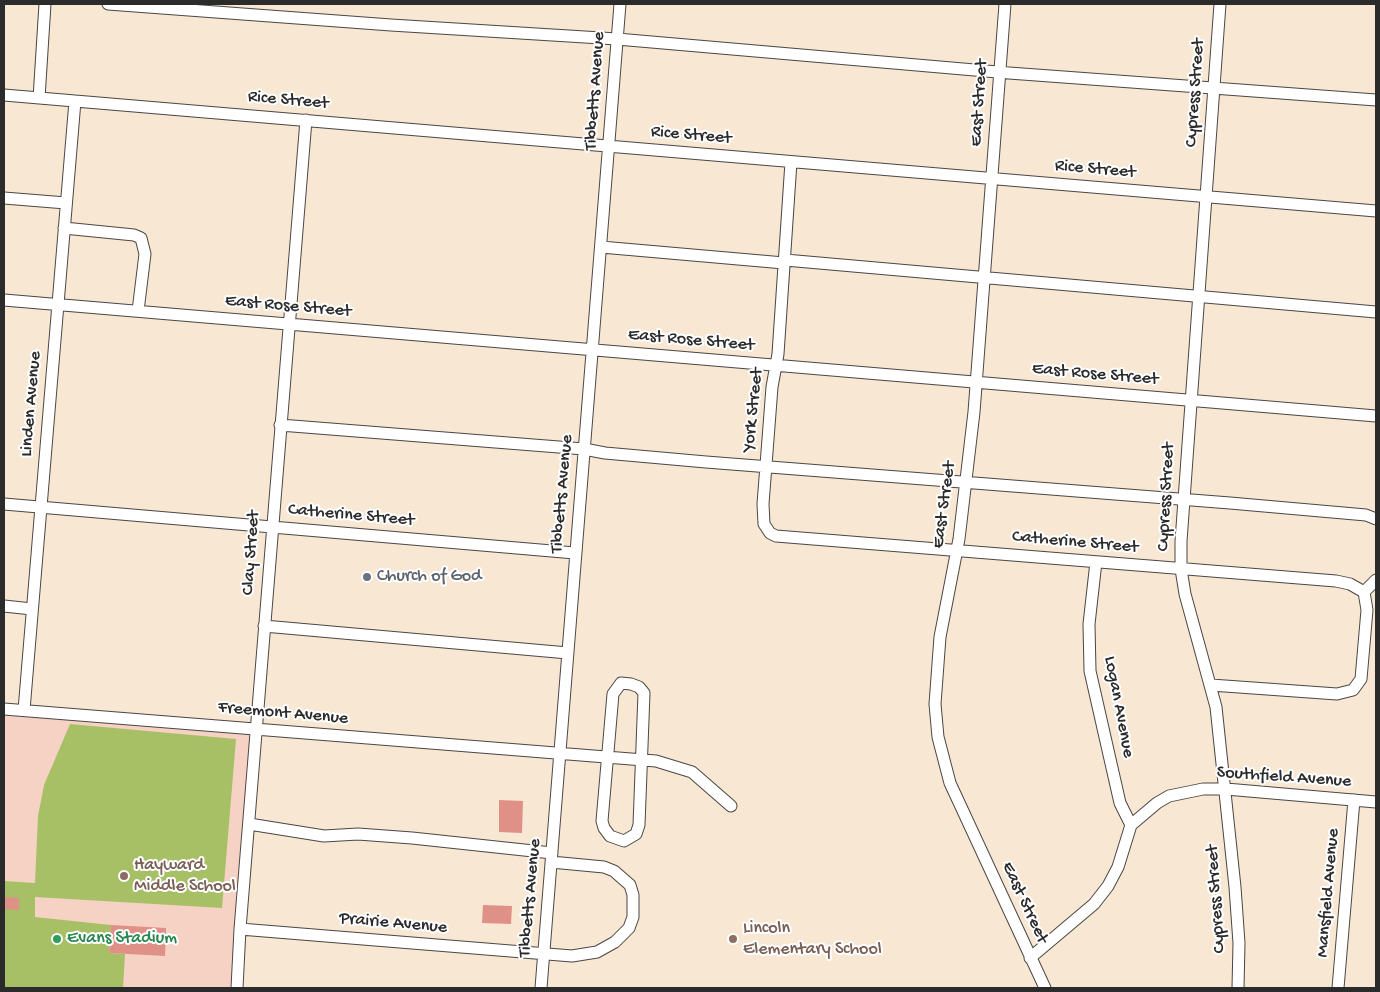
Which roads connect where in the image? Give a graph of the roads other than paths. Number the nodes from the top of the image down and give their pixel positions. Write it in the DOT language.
graph roads {
  1 [pos="45,4"];
  2 [pos="108,4"];
  3 [pos="620,4"];
  4 [pos="1005,4"];
  5 [pos="1220,4"];
  6 [pos="617,39"];
  7 [pos="999,71"];
  8 [pos="1215,88"];
  9 [pos="4,95"];
  10 [pos="38,98"];
  11 [pos="1376,100"];
  12 [pos="75,101"];
  13 [pos="306,120"];
  14 [pos="609,146"];
  15 [pos="791,162"];
  16 [pos="991,179"];
  17 [pos="1206,197"];
  18 [pos="4,198"];
  19 [pos="66,203"];
  20 [pos="1376,212"];
  21 [pos="64,228"];
  22 [pos="601,248"];
  23 [pos="784,262"];
  24 [pos="984,279"];
  25 [pos="1198,297"];
  26 [pos="4,300"];
  27 [pos="57,305"];
  28 [pos="138,312"];
  29 [pos="1376,312"];
  30 [pos="288,324"];
  31 [pos="592,350"];
  32 [pos="776,365"];
  33 [pos="976,382"];
  34 [pos="1190,400"];
  35 [pos="1376,416"];
  36 [pos="280,425"];
  37 [pos="584,449"];
  38 [pos="766,466"];
  39 [pos="967,483"];
  40 [pos="1183,499"];
  41 [pos="4,504"];
  42 [pos="41,507"];
  43 [pos="1376,519"];
  44 [pos="272,527"];
  45 [pos="837,541"];
  46 [pos="957,551"];
  47 [pos="575,553"];
  48 [pos="1096,562"];
  49 [pos="1181,569"];
  50 [pos="1376,580"];
  51 [pos="1364,592"];
  52 [pos="4,606"];
  53 [pos="32,609"];
  54 [pos="264,626"];
  55 [pos="568,653"];
  56 [pos="1211,685"];
  57 [pos="4,709"];
  58 [pos="24,710"];
  59 [pos="256,730"];
  60 [pos="560,755"];
  61 [pos="607,757"];
  62 [pos="640,760"];
  63 [pos="1226,789"];
  64 [pos="1354,800"];
  65 [pos="1376,802"];
  66 [pos="731,806"];
  67 [pos="249,824"];
  68 [pos="1131,825"];
  69 [pos="552,858"];
  70 [pos="240,929"];
  71 [pos="544,954"];
  72 [pos="1030,958"];
  73 [pos="237,988"];
  74 [pos="541,988"];
  75 [pos="1045,988"];
  76 [pos="1238,988"];
  77 [pos="1338,988"];
  1 -- 10 [label="street"];
  2 -- 6 [label="street"];
  3 -- 6 [label="street, Tibbetts Avenue"];
  4 -- 7 [label="street, East Street"];
  5 -- 8 [label="street, Cypress Street"];
  6 -- 7 [label="street"];
  6 -- 14 [label="street, Tibbetts Avenue"];
  7 -- 8 [label="street"];
  7 -- 16 [label="street, East Street"];
  8 -- 11 [label="street"];
  8 -- 17 [label="street, Cypress Street"];
  9 -- 10 [label="street, Rice Street"];
  10 -- 12 [label="street, Rice Street"];
  12 -- 13 [label="street, Rice Street"];
  12 -- 19 [label="street, Linden Avenue"];
  13 -- 14 [label="street, Rice Street"];
  13 -- 30 [label="street, Clay Street"];
  14 -- 15 [label="street, Rice Street"];
  14 -- 22 [label="street, Tibbetts Avenue"];
  15 -- 16 [label="street, Rice Street"];
  15 -- 23 [label="street, York Street"];
  16 -- 17 [label="street, Rice Street"];
  16 -- 24 [label="street, East Street"];
  17 -- 20 [label="street, Rice Street"];
  17 -- 25 [label="street, Cypress Street"];
  18 -- 19 [label="street"];
  19 -- 21 [label="street, Linden Avenue"];
  21 -- 27 [label="street, Linden Avenue"];
  21 -- 28 [label="street"];
  22 -- 23 [label="street"];
  22 -- 31 [label="street, Tibbetts Avenue"];
  23 -- 24 [label="street"];
  23 -- 32 [label="street, York Street"];
  24 -- 25 [label="street"];
  24 -- 33 [label="street, East Street"];
  25 -- 29 [label="street"];
  25 -- 34 [label="street, Cypress Street"];
  26 -- 27 [label="street, East Rose Street"];
  27 -- 28 [label="street, East Rose Street"];
  27 -- 42 [label="street, Linden Avenue"];
  28 -- 30 [label="street, East Rose Street"];
  30 -- 31 [label="street, East Rose Street"];
  30 -- 36 [label="street, Clay Street"];
  31 -- 32 [label="street, East Rose Street"];
  31 -- 37 [label="street, Tibbetts Avenue"];
  32 -- 33 [label="street, East Rose Street"];
  32 -- 38 [label="street, York Street"];
  33 -- 34 [label="street, East Rose Street"];
  33 -- 39 [label="street, East Street"];
  34 -- 35 [label="street, East Rose Street"];
  34 -- 40 [label="street, Cypress Street"];
  36 -- 37 [label="street"];
  36 -- 44 [label="street, Clay Street"];
  37 -- 38 [label="street"];
  37 -- 47 [label="street, Tibbetts Avenue"];
  38 -- 39 [label="street"];
  38 -- 45 [label="street, York Street"];
  39 -- 40 [label="street"];
  39 -- 46 [label="street, East Street"];
  40 -- 43 [label="street"];
  40 -- 49 [label="street, Cypress Street"];
  41 -- 42 [label="street, Catherine Street"];
  42 -- 44 [label="street, Catherine Street"];
  42 -- 53 [label="street, Linden Avenue"];
  44 -- 47 [label="street, Catherine Street"];
  44 -- 54 [label="street, Clay Street"];
  45 -- 46 [label="street, Catherine Street"];
  46 -- 48 [label="street, Catherine Street"];
  46 -- 72 [label="street, East Street"];
  47 -- 55 [label="street, Tibbetts Avenue"];
  48 -- 49 [label="street, Catherine Street"];
  48 -- 68 [label="street, Logan Avenue"];
  49 -- 51 [label="street, Catherine Street"];
  49 -- 56 [label="street, Cypress Street"];
  50 -- 51 [label="street"];
  51 -- 56 [label="street"];
  52 -- 53 [label="street"];
  53 -- 58 [label="street, Linden Avenue"];
  54 -- 55 [label="street"];
  54 -- 59 [label="street, Clay Street"];
  55 -- 60 [label="street, Tibbetts Avenue"];
  56 -- 63 [label="street, Cypress Street"];
  57 -- 58 [label="street, Freemont Avenue"];
  58 -- 59 [label="street, Freemont Avenue"];
  59 -- 60 [label="street, Freemont Avenue"];
  59 -- 67 [label="street, Clay Street"];
  60 -- 61 [label="street, Freemont Avenue"];
  60 -- 69 [label="street, Tibbetts Avenue"];
  61 -- 62 [label="street, Freemont Avenue"];
  61 -- 62 [label="street"];
  61 -- 62 [label="street"];
  62 -- 66 [label="street, Freemont Avenue"];
  63 -- 64 [label="street, Southfield Avenue"];
  63 -- 68 [label="street, Southfield Avenue"];
  63 -- 76 [label="street, Cypress Street"];
  64 -- 65 [label="street, Southfield Avenue"];
  64 -- 77 [label="street, Mansfield Avenue"];
  67 -- 69 [label="street, Prairie Avenue"];
  67 -- 70 [label="street, Clay Street"];
  68 -- 72 [label="street"];
  69 -- 71 [label="street, Tibbetts Avenue"];
  69 -- 71 [label="street, Prairie Avenue"];
  70 -- 71 [label="street, Prairie Avenue"];
  70 -- 73 [label="street, Clay Street"];
  71 -- 74 [label="street, Tibbetts Avenue"];
  72 -- 75 [label="street, East Street"];
}
